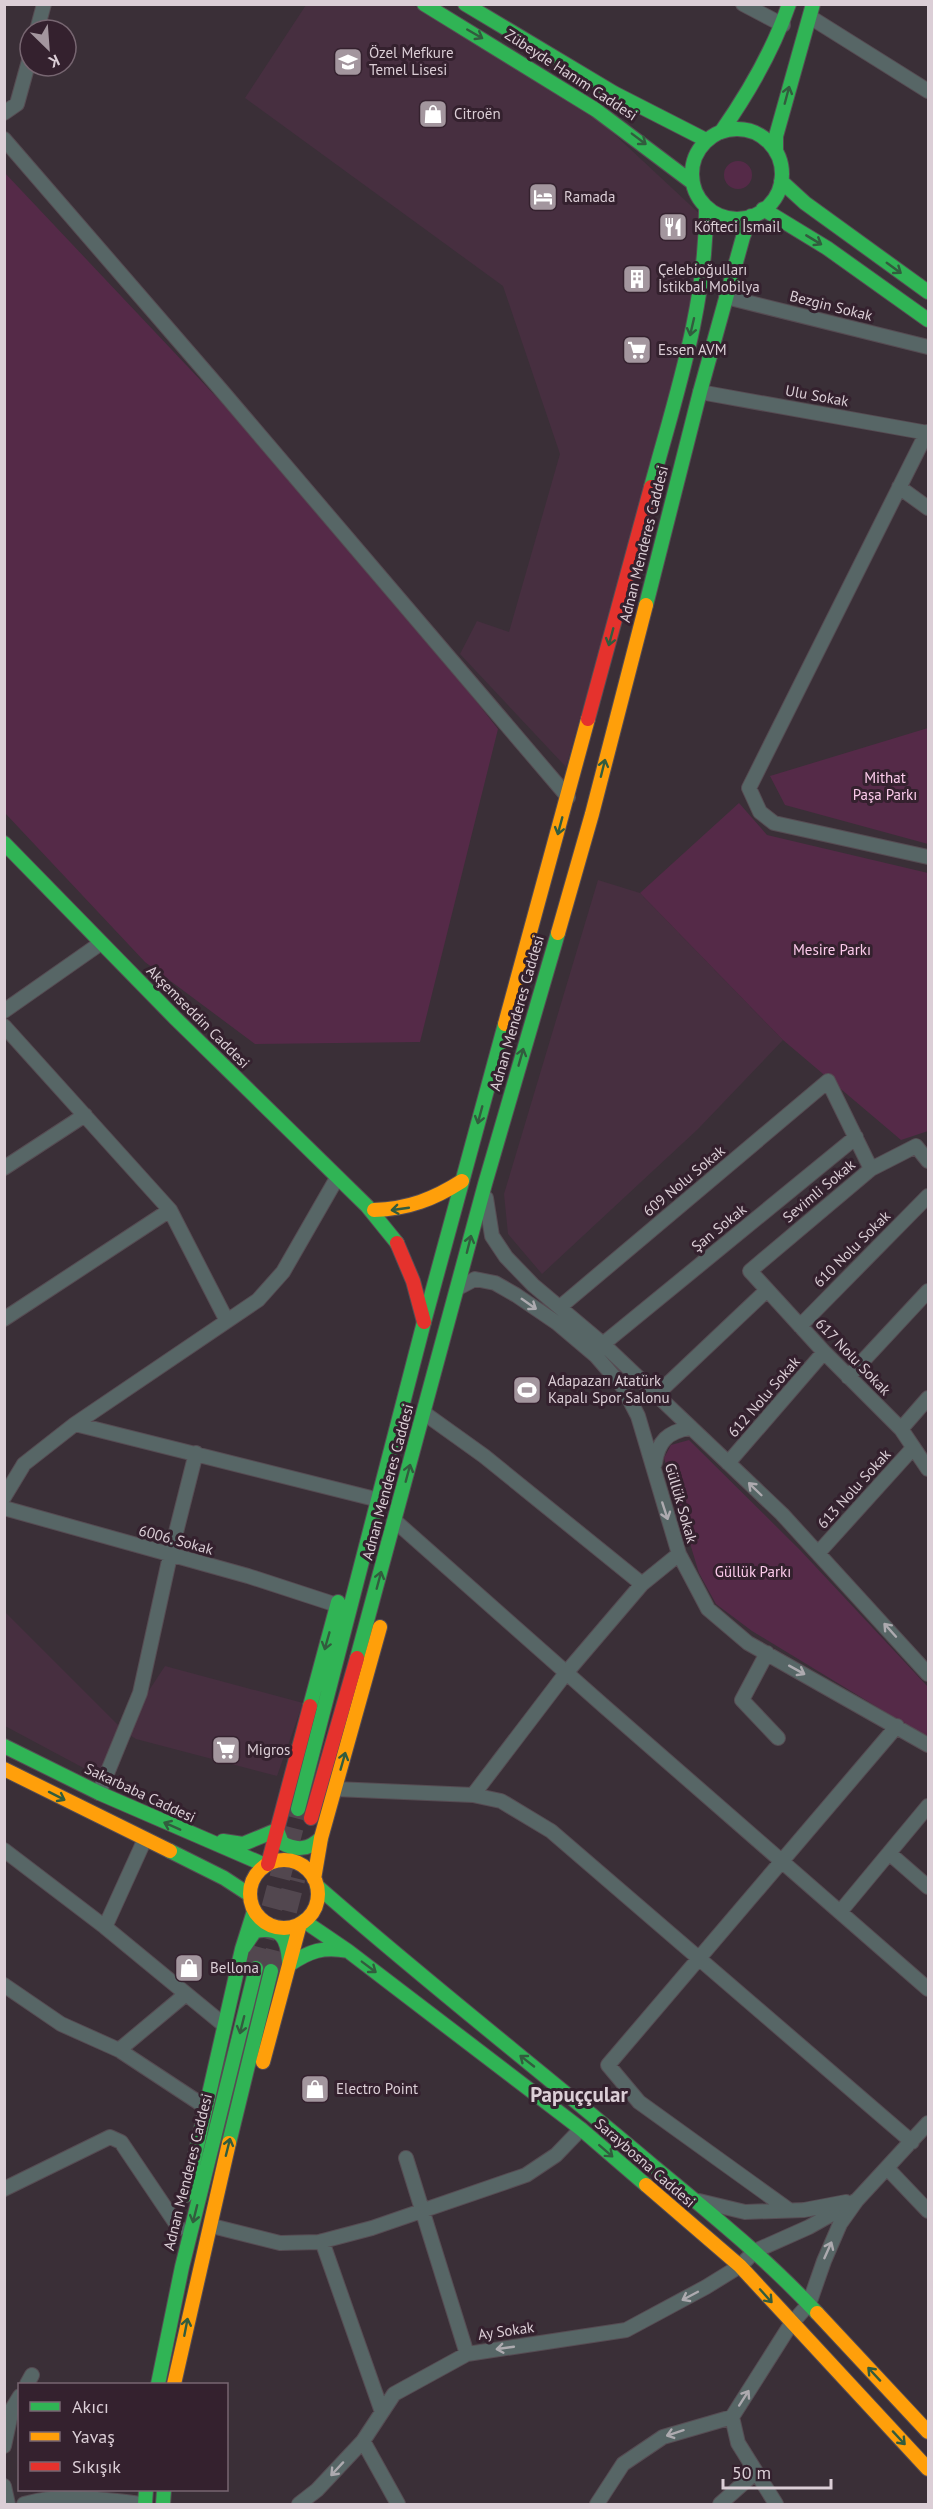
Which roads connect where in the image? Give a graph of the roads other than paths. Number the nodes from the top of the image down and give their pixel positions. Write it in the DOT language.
graph roads {
  1 [pos="424,4"];
  2 [pos="465,4"];
  3 [pos="743,4"];
  4 [pos="789,4"];
  5 [pos="812,11"];
  6 [pos="783,25"];
  7 [pos="25,78"];
  8 [pos="928,91"];
  9 [pos="4,113"];
  10 [pos="721,132"];
  11 [pos="4,139"];
  12 [pos="706,140"];
  13 [pos="776,152"];
  14 [pos="781,181"];
  15 [pos="693,183"];
  16 [pos="706,207"];
  17 [pos="757,212"];
  18 [pos="928,292"];
  19 [pos="726,297"];
  20 [pos="928,320"];
  21 [pos="928,347"];
  22 [pos="700,392"];
  23 [pos="928,433"];
  24 [pos="898,487"];
  25 [pos="928,508"];
  26 [pos="567,797"];
  27 [pos="6,848"];
  28 [pos="928,857"];
  29 [pos="101,943"];
  30 [pos="4,1011"];
  31 [pos="4,1026"];
  32 [pos="85,1115"];
  33 [pos="856,1137"];
  34 [pos="928,1161"];
  35 [pos="4,1168"];
  36 [pos="871,1169"];
  37 [pos="338,1178"];
  38 [pos="462,1182"];
  39 [pos="485,1184"];
  40 [pos="928,1196"];
  41 [pos="170,1210"];
  42 [pos="374,1210"];
  43 [pos="750,1271"];
  44 [pos="458,1288"];
  45 [pos="767,1290"];
  46 [pos="928,1291"];
  47 [pos="560,1307"];
  48 [pos="4,1319"];
  49 [pos="227,1321"];
  50 [pos="424,1322"];
  51 [pos="800,1326"];
  52 [pos="603,1344"];
  53 [pos="824,1352"];
  54 [pos="848,1377"];
  55 [pos="656,1395"];
  56 [pos="928,1398"];
  57 [pos="424,1413"];
  58 [pos="75,1424"];
  59 [pos="689,1428"];
  60 [pos="901,1429"];
  61 [pos="913,1448"];
  62 [pos="196,1454"];
  63 [pos="728,1463"];
  64 [pos="928,1469"];
  65 [pos="654,1470"];
  66 [pos="4,1497"];
  67 [pos="379,1500"];
  68 [pos="4,1508"];
  69 [pos="394,1525"];
  70 [pos="372,1529"];
  71 [pos="819,1552"];
  72 [pos="679,1554"];
  73 [pos="170,1556"];
  74 [pos="642,1584"];
  75 [pos="337,1605"];
  76 [pos="767,1653"];
  77 [pos="566,1673"];
  78 [pos="928,1674"];
  79 [pos="897,1726"];
  80 [pos="778,1738"];
  81 [pos="928,1744"];
  82 [pos="4,1746"];
  83 [pos="4,1769"];
  84 [pos="335,1789"];
  85 [pos="99,1793"];
  86 [pos="474,1795"];
  87 [pos="928,1806"];
  88 [pos="298,1809"];
  89 [pos="311,1818"];
  90 [pos="277,1830"];
  91 [pos="197,1837"];
  92 [pos="321,1838"];
  93 [pos="145,1839"];
  94 [pos="4,1850"];
  95 [pos="889,1853"];
  96 [pos="780,1861"];
  97 [pos="266,1865"];
  98 [pos="315,1882"];
  99 [pos="928,1887"];
  100 [pos="250,1894"];
  101 [pos="254,1911"];
  102 [pos="840,1912"];
  103 [pos="302,1922"];
  104 [pos="105,1928"];
  105 [pos="242,1949"];
  106 [pos="348,1951"];
  107 [pos="699,1958"];
  108 [pos="289,1965"];
  109 [pos="256,1968"];
  110 [pos="271,1971"];
  111 [pos="4,1985"];
  112 [pos="928,1989"];
  113 [pos="186,1994"];
  114 [pos="224,2025"];
  115 [pos="119,2050"];
  116 [pos="204,2106"];
  117 [pos="928,2123"];
  118 [pos="581,2129"];
  119 [pos="912,2142"];
  120 [pos="406,2158"];
  121 [pos="887,2168"];
  122 [pos="4,2189"];
  123 [pos="695,2200"];
  124 [pos="857,2200"];
  125 [pos="422,2210"];
  126 [pos="789,2210"];
  127 [pos="928,2211"];
  128 [pos="212,2226"];
  129 [pos="179,2228"];
  130 [pos="322,2241"];
  131 [pos="204,2245"];
  132 [pos="755,2251"];
  133 [pos="182,2266"];
  134 [pos="740,2266"];
  135 [pos="809,2304"];
  136 [pos="791,2324"];
  137 [pos="467,2354"];
  138 [pos="158,2383"];
  139 [pos="174,2383"];
  140 [pos="18,2399"];
  141 [pos="382,2412"];
  142 [pos="732,2417"];
  143 [pos="928,2432"];
  144 [pos="363,2441"];
  145 [pos="4,2446"];
  146 [pos="928,2469"];
  147 [pos="756,2472"];
  148 [pos="4,2486"];
  149 [pos="8,2505"];
  150 [pos="24,2505"];
  151 [pos="143,2505"];
  152 [pos="299,2505"];
  153 [pos="398,2505"];
  154 [pos="597,2505"];
  155 [pos="720,2505"];
  156 [pos="776,2505"];
  1 -- 15 [label="main road, Zübeyde Hanım Caddesi, one-way"];
  2 -- 12 [label="main road, Zübeyde Hanım Caddesi"];
  3 -- 6 [label="street"];
  4 -- 6 [label="main road"];
  5 -- 8 [label="street"];
  13 -- 5 [label="main road, one-way"];
  6 -- 10 [label="main road"];
  7 -- 9 [label="street"];
  10 -- 12 [label="main road"];
  10 -- 13 [label="main road"];
  11 -- 26 [label="street"];
  12 -- 15 [label="main road"];
  13 -- 14 [label="main road"];
  14 -- 17 [label="main road"];
  14 -- 18 [label="main road, one-way"];
  15 -- 16 [label="main road"];
  16 -- 17 [label="main road"];
  16 -- 26 [label="main road, Adnan Menderes Caddesi, one-way"];
  17 -- 19 [label="main road, Adnan Menderes Caddesi"];
  17 -- 20 [label="main road, one-way"];
  19 -- 21 [label="street, Bezgin Sokak"];
  19 -- 22 [label="main road, Adnan Menderes Caddesi"];
  22 -- 23 [label="street, Ulu Sokak"];
  39 -- 22 [label="main road, Adnan Menderes Caddesi, one-way"];
  23 -- 24 [label="street"];
  24 -- 25 [label="street"];
  24 -- 28 [label="street"];
  26 -- 38 [label="main road, Adnan Menderes Caddesi, one-way"];
  27 -- 29 [label="main road, Akşemseddin Caddesi"];
  29 -- 30 [label="street"];
  29 -- 37 [label="main road, Akşemseddin Caddesi"];
  31 -- 32 [label="street"];
  32 -- 35 [label="street"];
  32 -- 41 [label="street"];
  33 -- 36 [label="street"];
  33 -- 47 [label="street, 609 Nolu Sokak"];
  33 -- 52 [label="street, Şan Sokak"];
  34 -- 36 [label="street, Sevimli Sokak"];
  36 -- 43 [label="street, Sevimli Sokak"];
  37 -- 42 [label="main road, Akşemseddin Caddesi"];
  37 -- 49 [label="street"];
  38 -- 42 [label="main road, one-way"];
  38 -- 50 [label="main road, Adnan Menderes Caddesi"];
  44 -- 39 [label="main road, Adnan Menderes Caddesi, one-way"];
  39 -- 47 [label="street"];
  40 -- 51 [label="street, 610 Nolu Sokak"];
  41 -- 48 [label="street"];
  41 -- 49 [label="street"];
  42 -- 50 [label="main road, Akşemseddin Caddesi"];
  43 -- 45 [label="street, 617 Nolu Sokak"];
  44 -- 57 [label="main road, Adnan Menderes Caddesi"];
  44 -- 65 [label="street, Güllük Sokak, one-way"];
  45 -- 51 [label="street, 617 Nolu Sokak"];
  45 -- 55 [label="street"];
  46 -- 54 [label="street"];
  47 -- 52 [label="street"];
  49 -- 58 [label="street"];
  50 -- 67 [label="main road, Adnan Menderes Caddesi"];
  51 -- 53 [label="street, 617 Nolu Sokak"];
  52 -- 55 [label="street"];
  53 -- 54 [label="street, 617 Nolu Sokak"];
  53 -- 63 [label="street, 612 Nolu Sokak"];
  54 -- 60 [label="street, 617 Nolu Sokak"];
  55 -- 59 [label="street"];
  56 -- 60 [label="street"];
  69 -- 57 [label="main road, Adnan Menderes Caddesi, one-way"];
  57 -- 74 [label="street"];
  58 -- 62 [label="street"];
  58 -- 66 [label="street"];
  59 -- 63 [label="street"];
  59 -- 65 [label="street"];
  60 -- 61 [label="street, 617 Nolu Sokak"];
  61 -- 64 [label="street, 617 Nolu Sokak"];
  61 -- 71 [label="street, 613 Nolu Sokak"];
  62 -- 67 [label="street"];
  62 -- 73 [label="street"];
  71 -- 63 [label="street, one-way"];
  65 -- 72 [label="street, Güllük Sokak, one-way"];
  67 -- 70 [label="main road, Adnan Menderes Caddesi"];
  68 -- 73 [label="street, 6006. Sokak"];
  69 -- 77 [label="street"];
  84 -- 69 [label="main road, one-way"];
  89 -- 69 [label="main road, Adnan Menderes Caddesi, one-way"];
  70 -- 75 [label="main road"];
  70 -- 88 [label="main road, Adnan Menderes Caddesi"];
  78 -- 71 [label="street, one-way"];
  72 -- 74 [label="street"];
  72 -- 76 [label="street, Güllük Sokak"];
  73 -- 75 [label="street, 6006. Sokak"];
  73 -- 85 [label="street"];
  74 -- 77 [label="street"];
  75 -- 90 [label="main road, one-way"];
  76 -- 79 [label="street, Güllük Sokak, one-way"];
  76 -- 80 [label="street"];
  77 -- 86 [label="street"];
  77 -- 96 [label="street"];
  79 -- 81 [label="street, Güllük Sokak"];
  79 -- 96 [label="street"];
  82 -- 85 [label="main road, Sakarbaba Caddesi"];
  83 -- 93 [label="main road, one-way"];
  84 -- 86 [label="street"];
  84 -- 92 [label="main road"];
  91 -- 85 [label="main road, Sakarbaba Caddesi, one-way"];
  86 -- 107 [label="street"];
  87 -- 95 [label="street"];
  90 -- 91 [label="main road"];
  90 -- 92 [label="main road"];
  90 -- 97 [label="main road"];
  91 -- 97 [label="main road, Sakarbaba Caddesi"];
  92 -- 98 [label="main road"];
  93 -- 100 [label="main road"];
  93 -- 104 [label="street"];
  94 -- 104 [label="street"];
  95 -- 99 [label="street"];
  95 -- 102 [label="street"];
  96 -- 102 [label="street"];
  96 -- 107 [label="street"];
  97 -- 98 [label="main road"];
  97 -- 100 [label="main road"];
  98 -- 103 [label="main road"];
  123 -- 98 [label="main road, Saraybosna Caddesi, one-way"];
  100 -- 101 [label="main road"];
  101 -- 103 [label="main road"];
  101 -- 105 [label="main road"];
  102 -- 112 [label="street"];
  103 -- 106 [label="main road, Saraybosna Caddesi"];
  103 -- 108 [label="main road"];
  104 -- 113 [label="street"];
  105 -- 108 [label="main road"];
  105 -- 114 [label="main road"];
  106 -- 108 [label="main road"];
  106 -- 118 [label="main road, Saraybosna Caddesi, one-way"];
  107 -- 119 [label="street"];
  107 -- 126 [label="street"];
  108 -- 128 [label="main road"];
  109 -- 133 [label="main road, Adnan Menderes Caddesi, one-way"];
  131 -- 110 [label="main road, one-way"];
  111 -- 115 [label="street"];
  113 -- 114 [label="street"];
  113 -- 115 [label="street"];
  114 -- 116 [label="main road"];
  115 -- 116 [label="street"];
  116 -- 129 [label="main road"];
  117 -- 119 [label="street"];
  118 -- 125 [label="street"];
  118 -- 134 [label="main road, Saraybosna Caddesi, one-way"];
  119 -- 121 [label="street"];
  120 -- 125 [label="street"];
  121 -- 124 [label="street"];
  121 -- 127 [label="street"];
  122 -- 129 [label="street"];
  123 -- 126 [label="street"];
  123 -- 132 [label="main road, Saraybosna Caddesi"];
  124 -- 126 [label="street"];
  124 -- 132 [label="street"];
  135 -- 124 [label="street, one-way"];
  125 -- 130 [label="street"];
  125 -- 137 [label="street"];
  128 -- 130 [label="street"];
  128 -- 131 [label="main road"];
  129 -- 133 [label="main road"];
  130 -- 141 [label="street"];
  139 -- 131 [label="main road, one-way"];
  132 -- 134 [label="street, Ay Sokak"];
  132 -- 135 [label="main road, Saraybosna Caddesi"];
  133 -- 138 [label="main road, Adnan Menderes Caddesi"];
  134 -- 136 [label="main road, Saraybosna Caddesi, one-way"];
  134 -- 137 [label="street, Ay Sokak, one-way"];
  135 -- 136 [label="street"];
  143 -- 135 [label="main road, Saraybosna Caddesi, one-way"];
  142 -- 136 [label="street, one-way"];
  136 -- 146 [label="main road, Saraybosna Caddesi, one-way"];
  137 -- 141 [label="street, Ay Sokak"];
  140 -- 145 [label="street"];
  141 -- 144 [label="street, Ay Sokak"];
  142 -- 147 [label="street"];
  142 -- 154 [label="street, one-way"];
  144 -- 152 [label="street, Ay Sokak, one-way"];
  144 -- 153 [label="street"];
  147 -- 155 [label="street"];
  147 -- 156 [label="street"];
  148 -- 149 [label="street"];
  150 -- 151 [label="street"];
}
